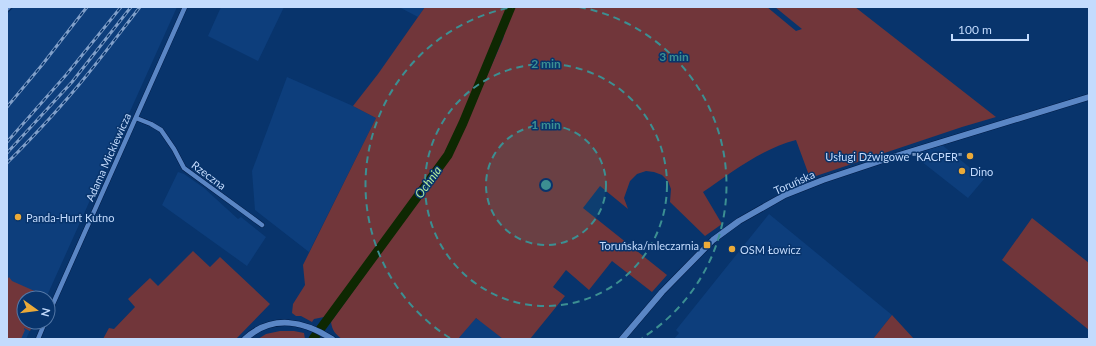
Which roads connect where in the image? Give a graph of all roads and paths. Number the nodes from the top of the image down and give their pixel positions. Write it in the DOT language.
graph roads {
  1 [pos="185,7"];
  2 [pos="1089,96"];
  3 [pos="136,118"];
  4 [pos="262,225"];
  5 [pos="56,297"];
  6 [pos="331,338"];
  7 [pos="245,339"];
  8 [pos="622,339"];
  1 -- 3 [label="street, Adama Mickiewicza"];
  2 -- 8 [label="street, Toruńska"];
  3 -- 4 [label="street, Rzeczna"];
  3 -- 5 [label="street, Adama Mickiewicza"];
  6 -- 7 [label="street"];
}
